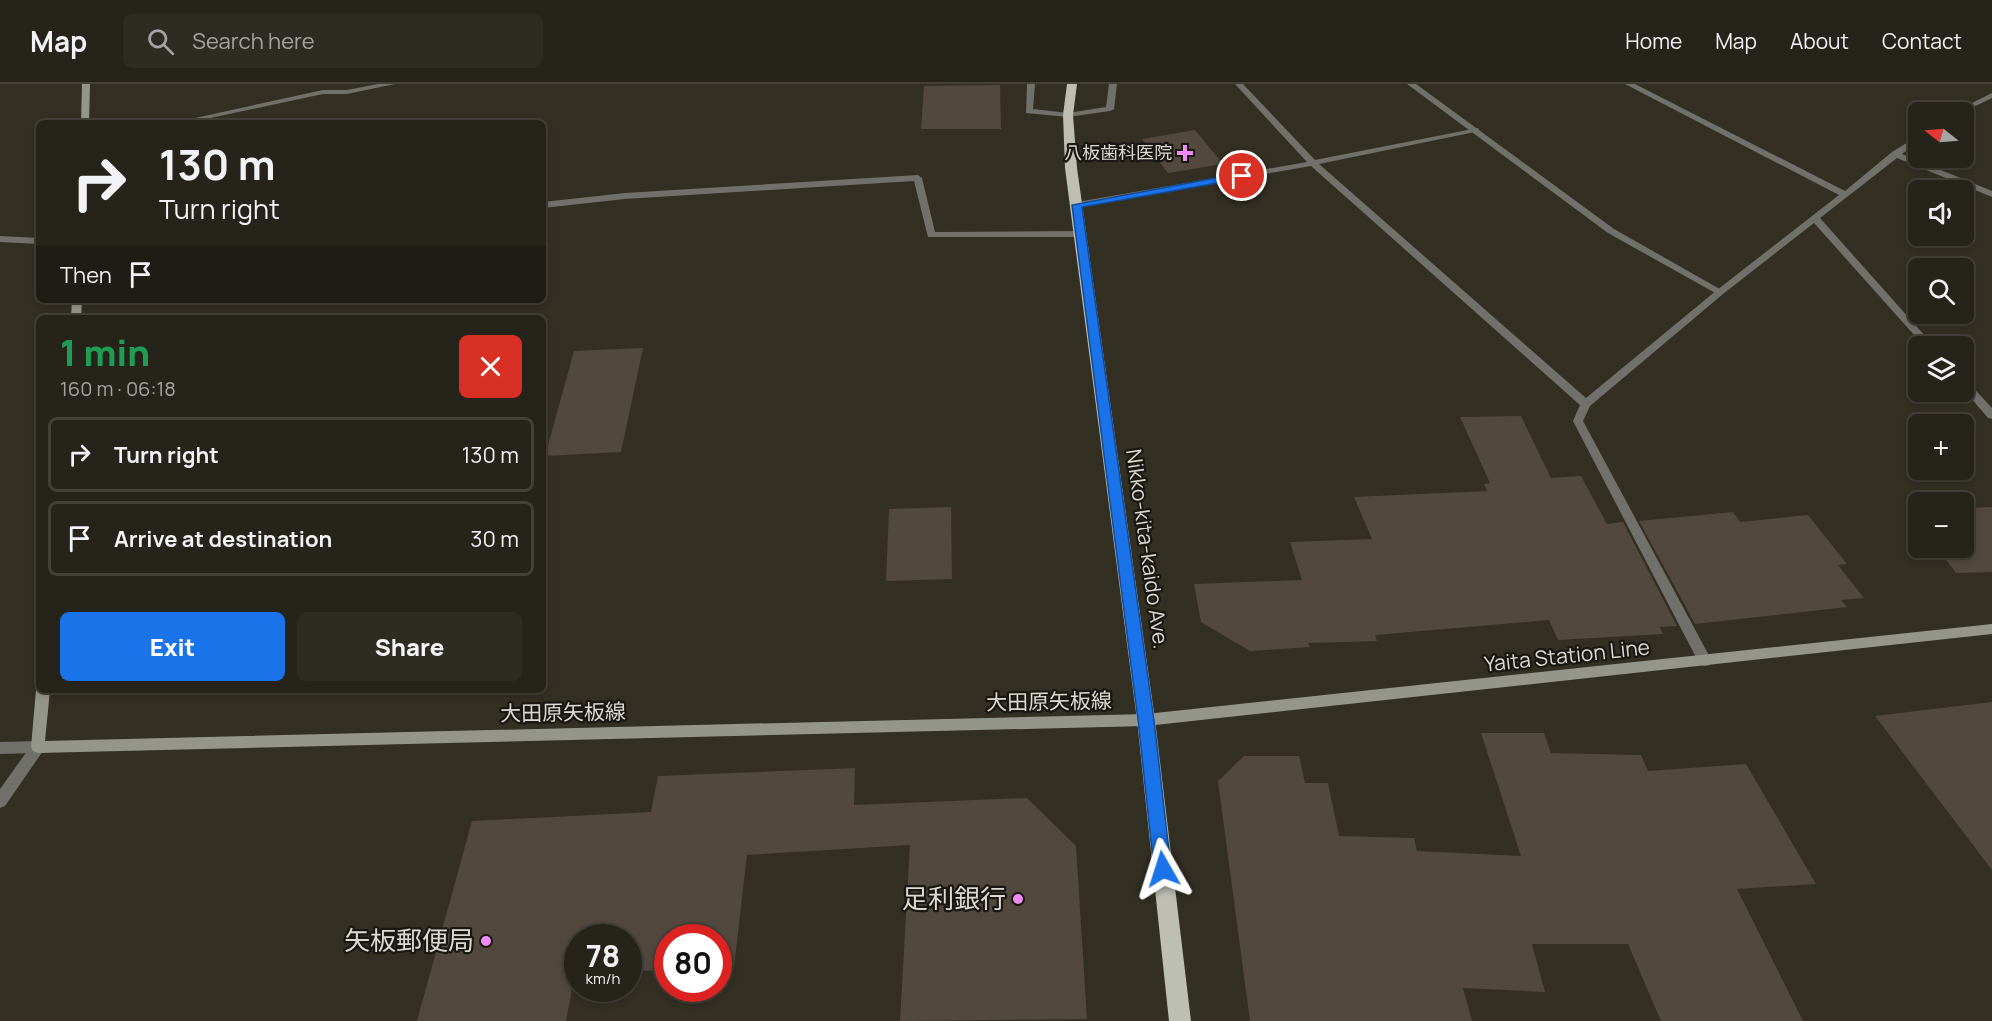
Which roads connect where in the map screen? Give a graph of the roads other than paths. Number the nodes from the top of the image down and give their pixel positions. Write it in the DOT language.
graph roads {
  1 [pos="86,84"];
  2 [pos="391,84"];
  3 [pos="1031,84"];
  4 [pos="1072,84"];
  5 [pos="1113,84"];
  6 [pos="1239,84"];
  7 [pos="1412,84"];
  8 [pos="1629,84"];
  9 [pos="1990,97"];
  10 [pos="1974,104"];
  11 [pos="1068,115"];
  12 [pos="85,120"];
  13 [pos="190,120"];
  14 [pos="1475,130"];
  15 [pos="1908,145"];
  16 [pos="1895,154"];
  17 [pos="1313,163"];
  18 [pos="1992,194"];
  19 [pos="1846,195"];
  20 [pos="1077,205"];
  21 [pos="546,206"];
  22 [pos="1815,218"];
  23 [pos="1081,234"];
  24 [pos="0,239"];
  25 [pos="36,241"];
  26 [pos="1720,292"];
  27 [pos="1920,336"];
  28 [pos="1974,395"];
  29 [pos="1586,404"];
  30 [pos="1992,415"];
  31 [pos="1992,629"];
  32 [pos="1705,661"];
  33 [pos="43,693"];
  34 [pos="1146,720"];
  35 [pos="38,747"];
  36 [pos="0,748"];
  37 [pos="0,801"];
  38 [pos="1180,1021"];
  1 -- 12 [label="main road"];
  2 -- 13 [label="street"];
  3 -- 11 [label="street"];
  4 -- 11 [label="highway, Nikko-kita-kaido Ave."];
  5 -- 11 [label="street"];
  6 -- 17 [label="street"];
  7 -- 14 [label="street"];
  8 -- 19 [label="street"];
  9 -- 10 [label="street"];
  11 -- 20 [label="highway, Nikko-kita-kaido Ave."];
  14 -- 17 [label="street"];
  14 -- 26 [label="street"];
  15 -- 16 [label="street"];
  16 -- 18 [label="street"];
  16 -- 19 [label="street"];
  17 -- 20 [label="street"];
  17 -- 29 [label="street"];
  19 -- 22 [label="street"];
  20 -- 23 [label="highway, Nikko-kita-kaido Ave."];
  21 -- 23 [label="street"];
  22 -- 26 [label="street"];
  22 -- 27 [label="street"];
  23 -- 34 [label="highway, Nikko-kita-kaido Ave."];
  24 -- 25 [label="street"];
  26 -- 29 [label="street"];
  28 -- 30 [label="street"];
  29 -- 32 [label="street"];
  31 -- 32 [label="main road, Yaita Station Line"];
  32 -- 34 [label="main road, Yaita Station Line"];
  33 -- 35 [label="main road"];
  34 -- 35 [label="main road, 大田原矢板線"];
  34 -- 38 [label="highway, Nikko-kita-kaido Ave."];
  35 -- 36 [label="street"];
  35 -- 37 [label="street"];
}
